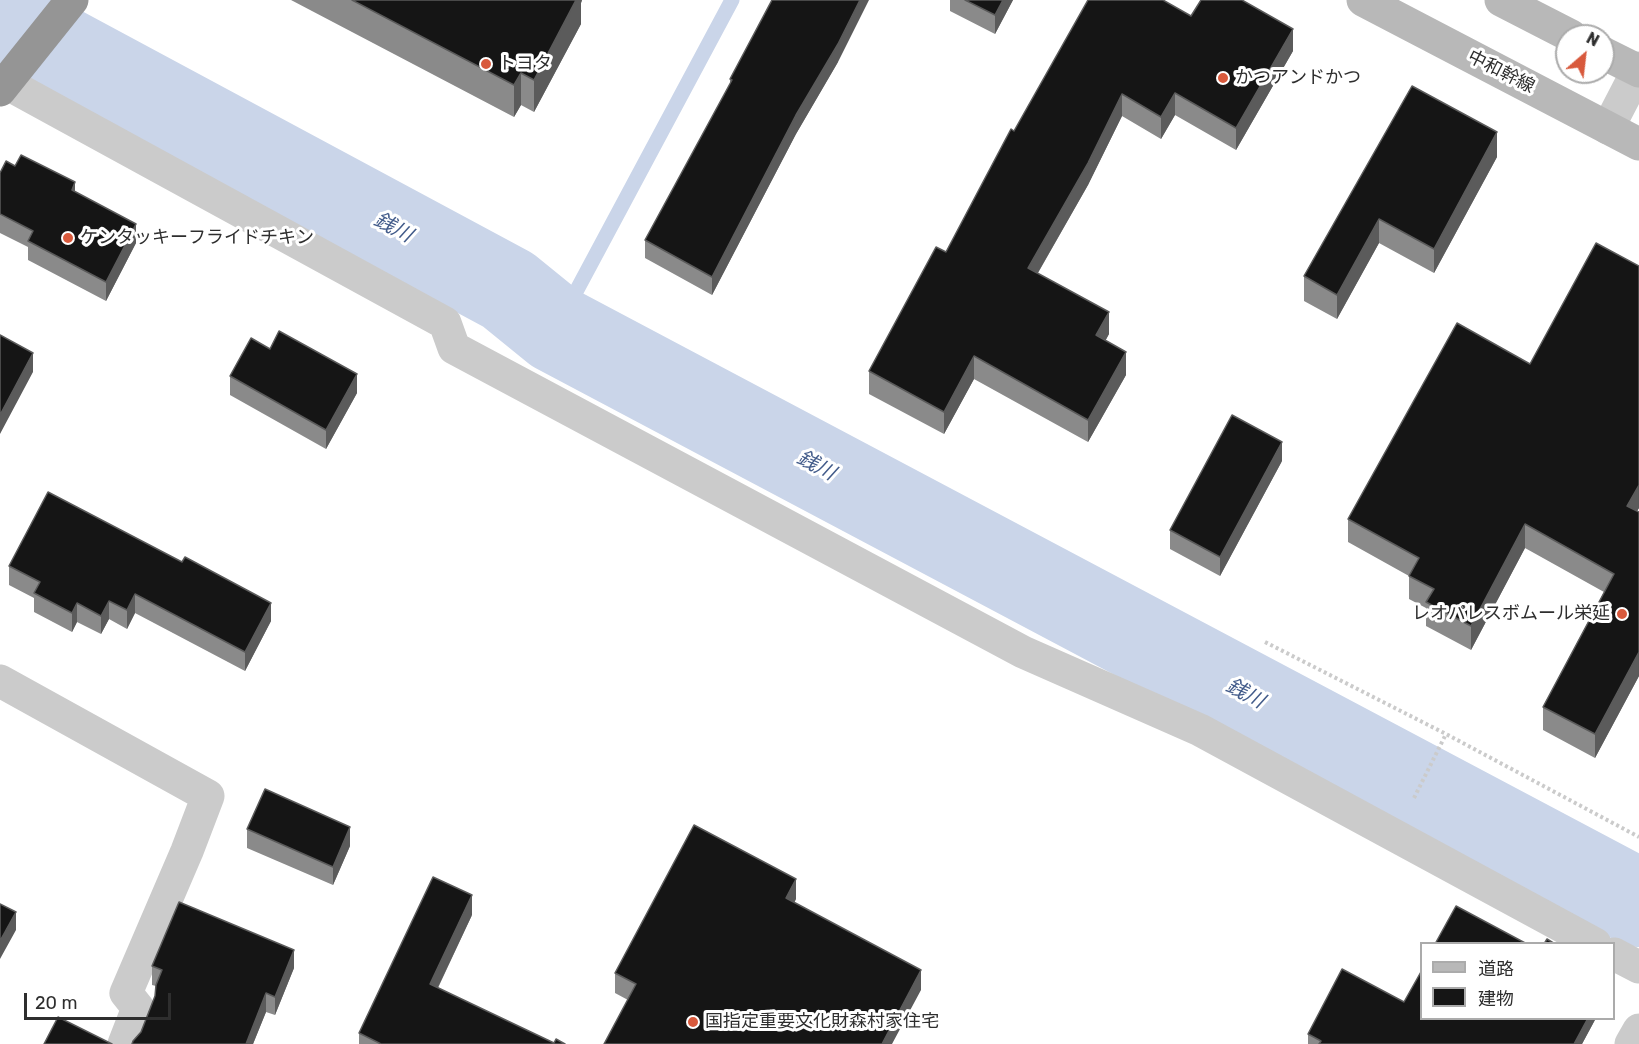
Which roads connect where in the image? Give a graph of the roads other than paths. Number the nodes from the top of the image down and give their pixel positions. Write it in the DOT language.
graph roads {
  1 [pos="72,0"];
  2 [pos="1363,0"];
  3 [pos="1501,0"];
  4 [pos="1555,28"];
  5 [pos="1615,58"];
  6 [pos="1639,70"];
  7 [pos="6,82"];
  8 [pos="1608,128"];
  9 [pos="1639,144"];
  10 [pos="0,681"];
  11 [pos="1591,942"];
  12 [pos="1615,955"];
  13 [pos="1639,967"];
  14 [pos="1639,1030"];
  15 [pos="124,1044"];
  16 [pos="1631,1044"];
  1 -- 7 [label="highway"];
  2 -- 8 [label="main road, 中和幹線"];
  3 -- 4 [label="main road"];
  5 -- 6 [label="main road"];
  6 -- 8 [label="street"];
  7 -- 11 [label="street"];
  8 -- 9 [label="main road, 中和幹線"];
  10 -- 15 [label="street"];
  12 -- 13 [label="street"];
  14 -- 16 [label="street"];
}
